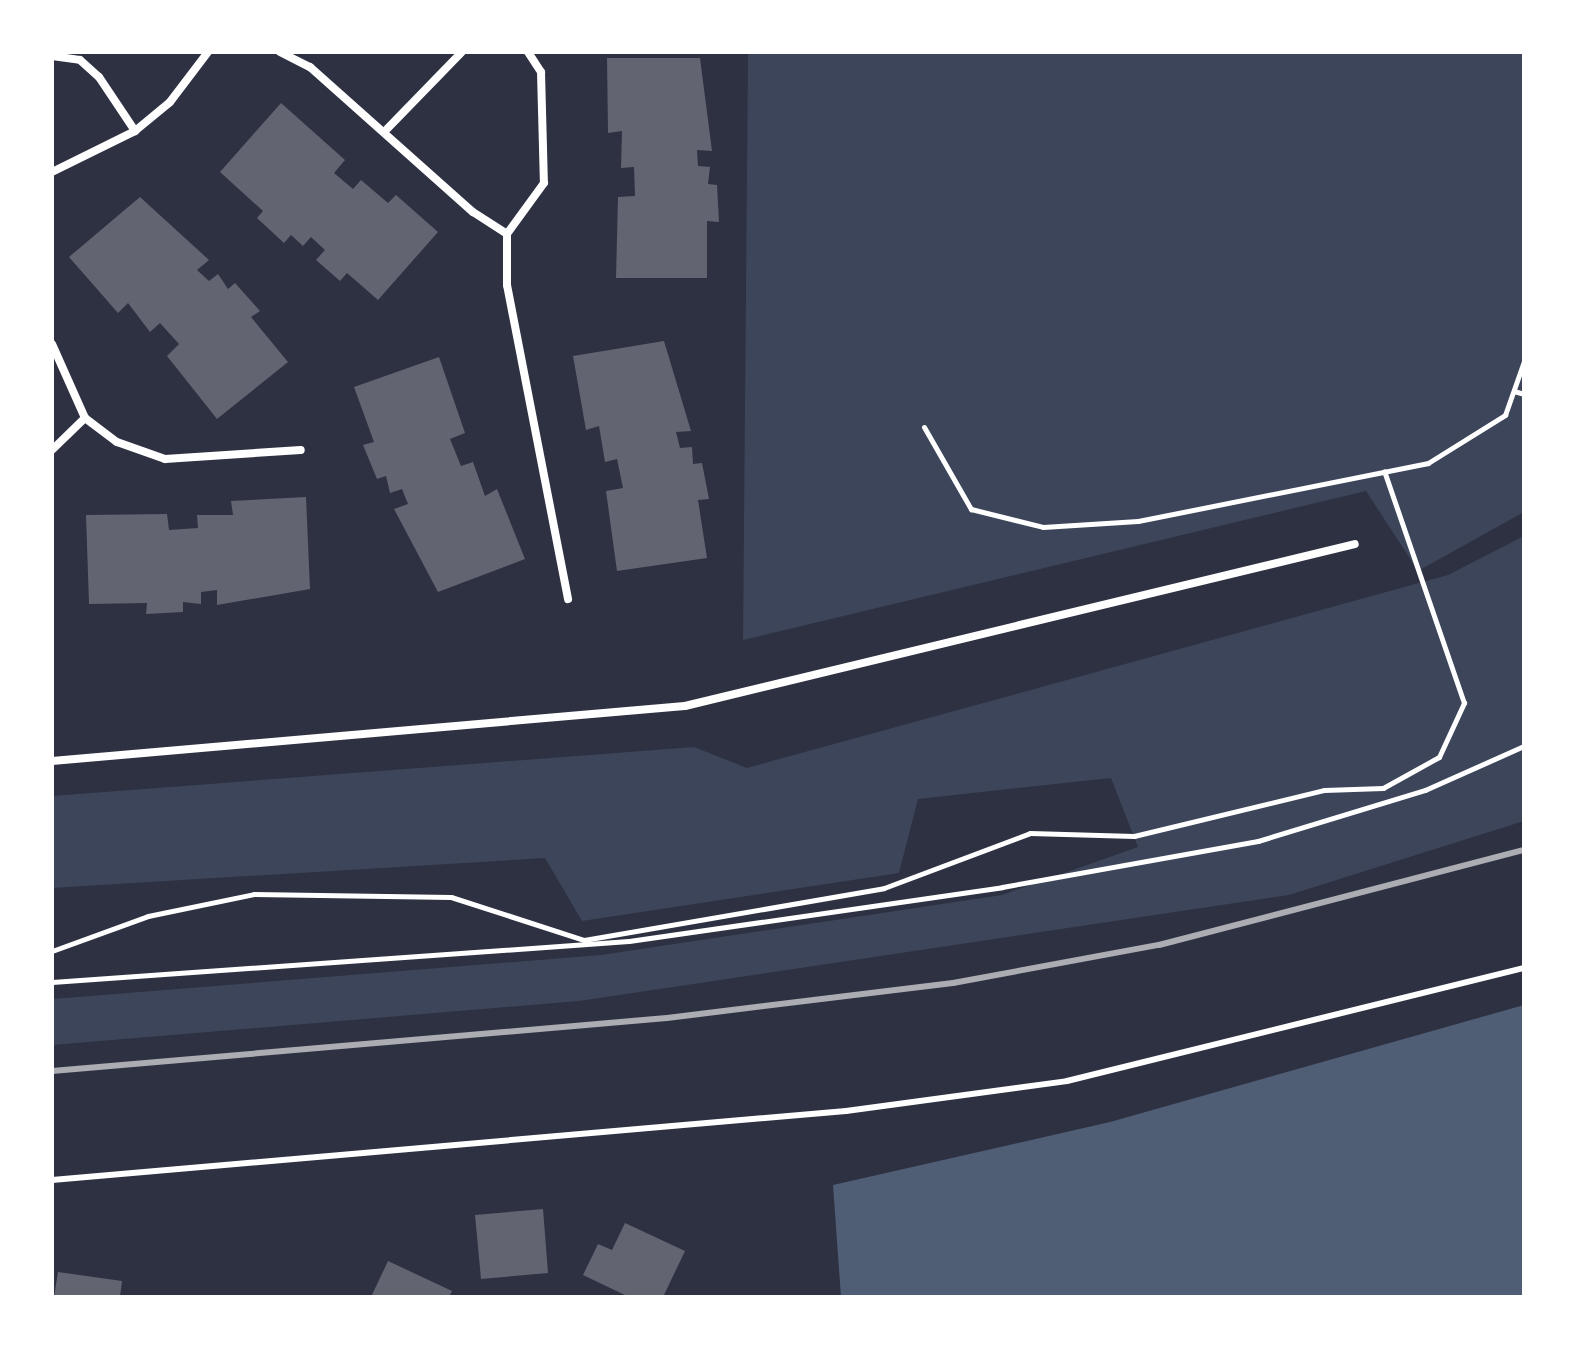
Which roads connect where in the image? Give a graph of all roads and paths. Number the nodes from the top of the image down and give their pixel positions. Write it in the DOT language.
graph roads {
  1 [pos="208,52"];
  2 [pos="280,52"];
  3 [pos="462,52"];
  4 [pos="528,52"];
  5 [pos="52,56"];
  6 [pos="387,129"];
  7 [pos="135,131"];
  8 [pos="52,172"];
  9 [pos="507,234"];
  10 [pos="52,344"];
  11 [pos="1524,361"];
  12 [pos="1514,391"];
  13 [pos="1524,394"];
  14 [pos="85,418"];
  15 [pos="924,427"];
  16 [pos="52,450"];
  17 [pos="301,450"];
  18 [pos="1384,471"];
  19 [pos="1355,544"];
  20 [pos="568,599"];
  21 [pos="1524,746"];
  22 [pos="52,761"];
  23 [pos="52,951"];
  24 [pos="1524,968"];
  25 [pos="52,982"];
  26 [pos="52,1180"];
  1 -- 7 [label="street"];
  2 -- 6 [label="street"];
  3 -- 6 [label="street"];
  4 -- 9 [label="street"];
  5 -- 7 [label="street"];
  6 -- 9 [label="street"];
  7 -- 8 [label="street"];
  9 -- 20 [label="street"];
  10 -- 14 [label="street"];
  11 -- 12 [label="path"];
  12 -- 13 [label="path"];
  12 -- 18 [label="path"];
  14 -- 16 [label="street"];
  14 -- 17 [label="street"];
  15 -- 18 [label="path"];
  18 -- 23 [label="path"];
  19 -- 22 [label="street"];
  21 -- 25 [label="path"];
  24 -- 26 [label="lane"];
}
